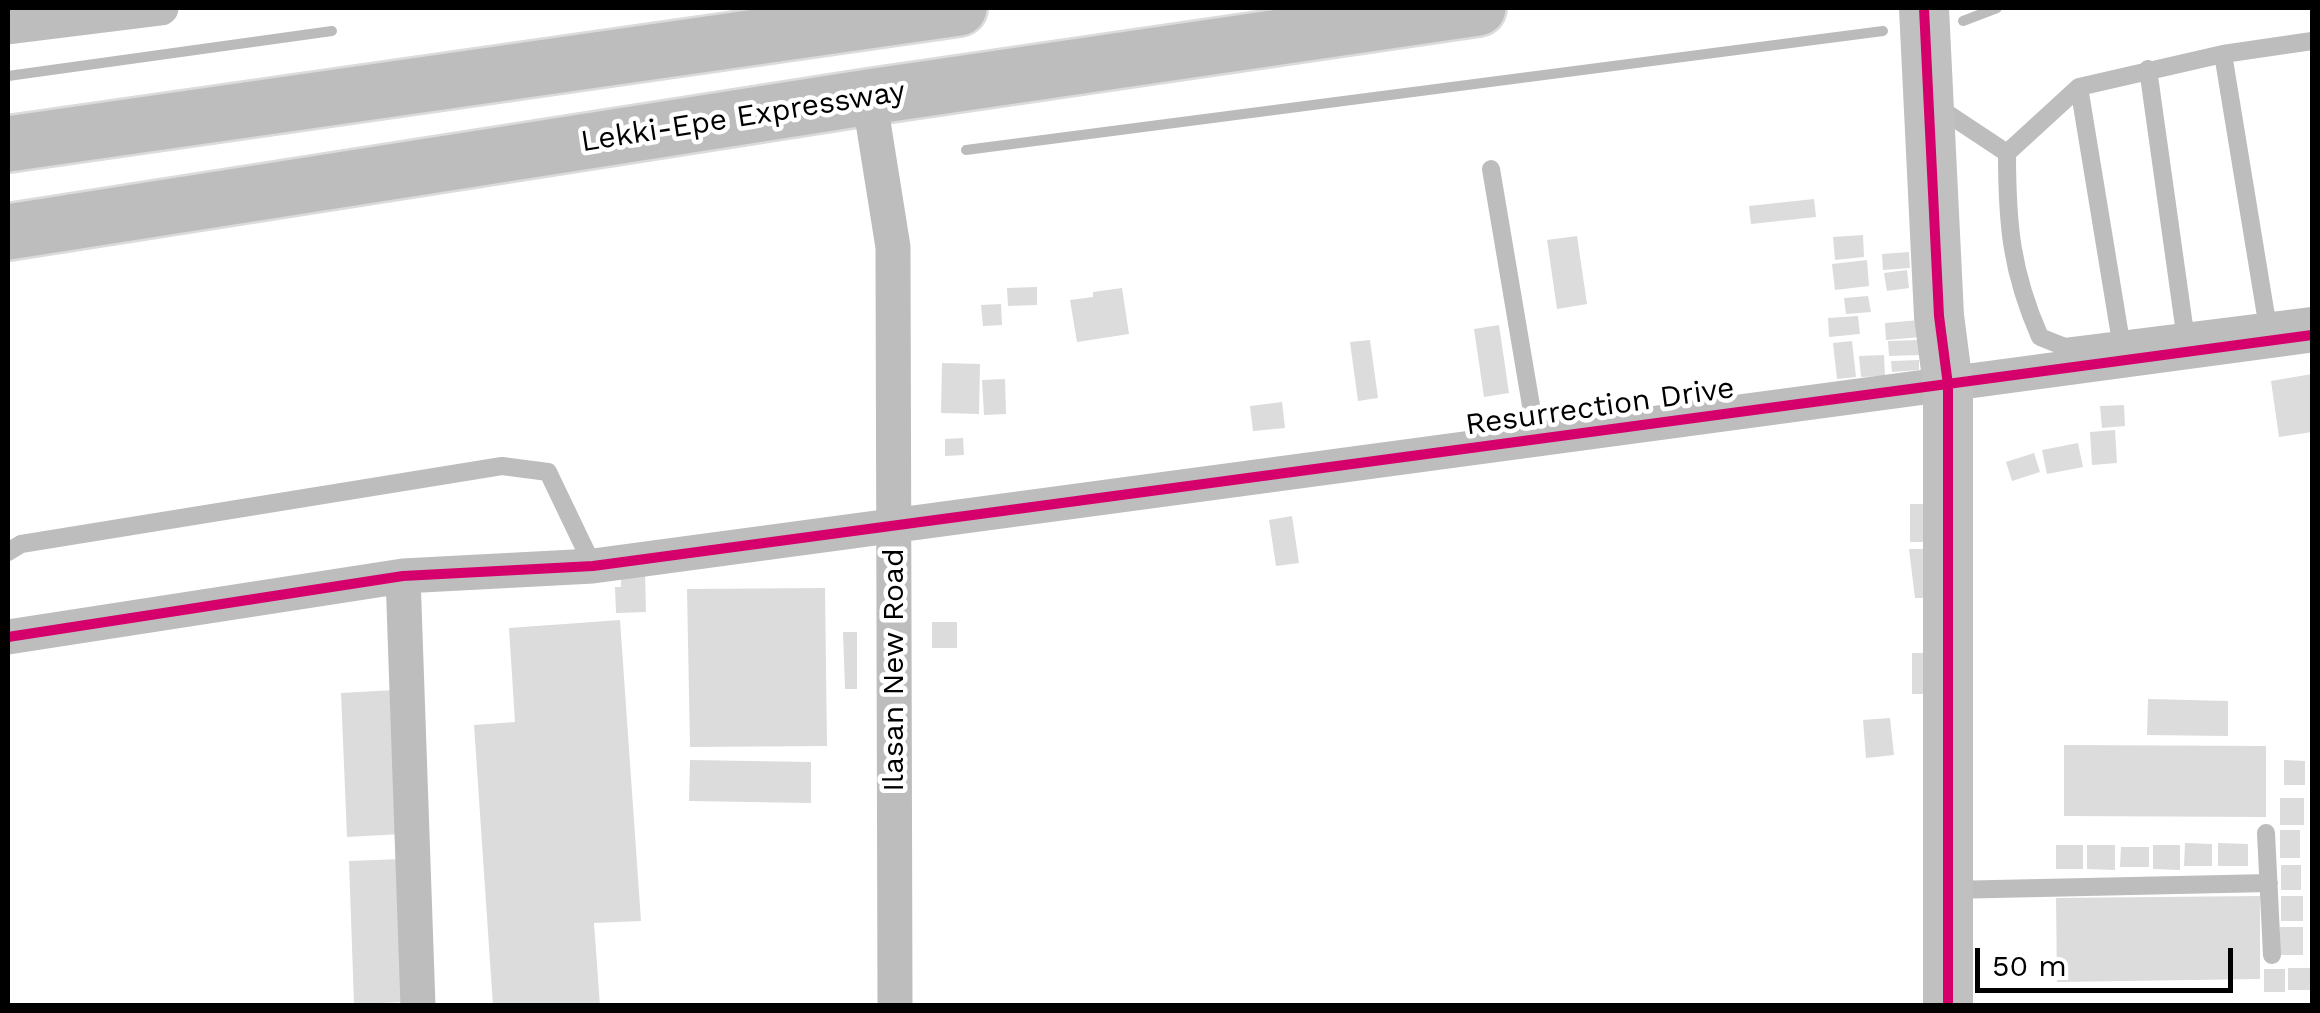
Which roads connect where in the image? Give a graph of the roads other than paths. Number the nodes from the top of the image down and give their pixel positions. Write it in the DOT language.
graph roads {
  1 [pos="161,8"];
  2 [pos="960,8"];
  3 [pos="1478,8"];
  4 [pos="1924,8"];
  5 [pos="8,27"];
  6 [pos="2312,43"];
  7 [pos="2222,54"];
  8 [pos="2148,69"];
  9 [pos="2078,87"];
  10 [pos="869,97"];
  11 [pos="1927,100"];
  12 [pos="8,144"];
  13 [pos="2006,153"];
  14 [pos="1491,169"];
  15 [pos="8,232"];
  16 [pos="2312,316"];
  17 [pos="2266,322"];
  18 [pos="2186,333"];
  19 [pos="2312,335"];
  20 [pos="2121,342"];
  21 [pos="1948,385"];
  22 [pos="1537,441"];
  23 [pos="893,528"];
  24 [pos="8,552"];
  25 [pos="592,566"];
  26 [pos="403,576"];
  27 [pos="8,637"];
  28 [pos="2266,833"];
  29 [pos="2270,883"];
  30 [pos="1948,890"];
  31 [pos="2272,956"];
  32 [pos="418,1006"];
  33 [pos="894,1006"];
  34 [pos="1948,1006"];
  1 -- 5 [label="street"];
  2 -- 12 [label="highway"];
  3 -- 10 [label="highway, Lekki-Epe Expressway"];
  4 -- 11 [label="street"];
  6 -- 7 [label="lane"];
  7 -- 8 [label="lane"];
  7 -- 17 [label="lane"];
  8 -- 9 [label="lane"];
  8 -- 18 [label="lane"];
  9 -- 13 [label="lane"];
  9 -- 20 [label="lane"];
  10 -- 15 [label="highway, Lekki-Epe Expressway"];
  10 -- 23 [label="street, Ilasan New Road"];
  11 -- 13 [label="lane"];
  11 -- 21 [label="street"];
  13 -- 20 [label="lane"];
  14 -- 22 [label="lane"];
  16 -- 17 [label="lane"];
  17 -- 18 [label="lane"];
  18 -- 20 [label="lane"];
  19 -- 21 [label="street, Resurrection Drive"];
  21 -- 22 [label="street, Resurrection Drive"];
  21 -- 30 [label="street"];
  22 -- 23 [label="street, Resurrection Drive"];
  23 -- 25 [label="street, Resurrection Drive"];
  23 -- 33 [label="street, Ilasan New Road"];
  24 -- 25 [label="lane"];
  25 -- 26 [label="street, Resurrection Drive"];
  26 -- 27 [label="street, Resurrection Drive"];
  26 -- 32 [label="street"];
  28 -- 29 [label="lane"];
  29 -- 30 [label="lane"];
  29 -- 31 [label="lane"];
  30 -- 34 [label="street"];
}
